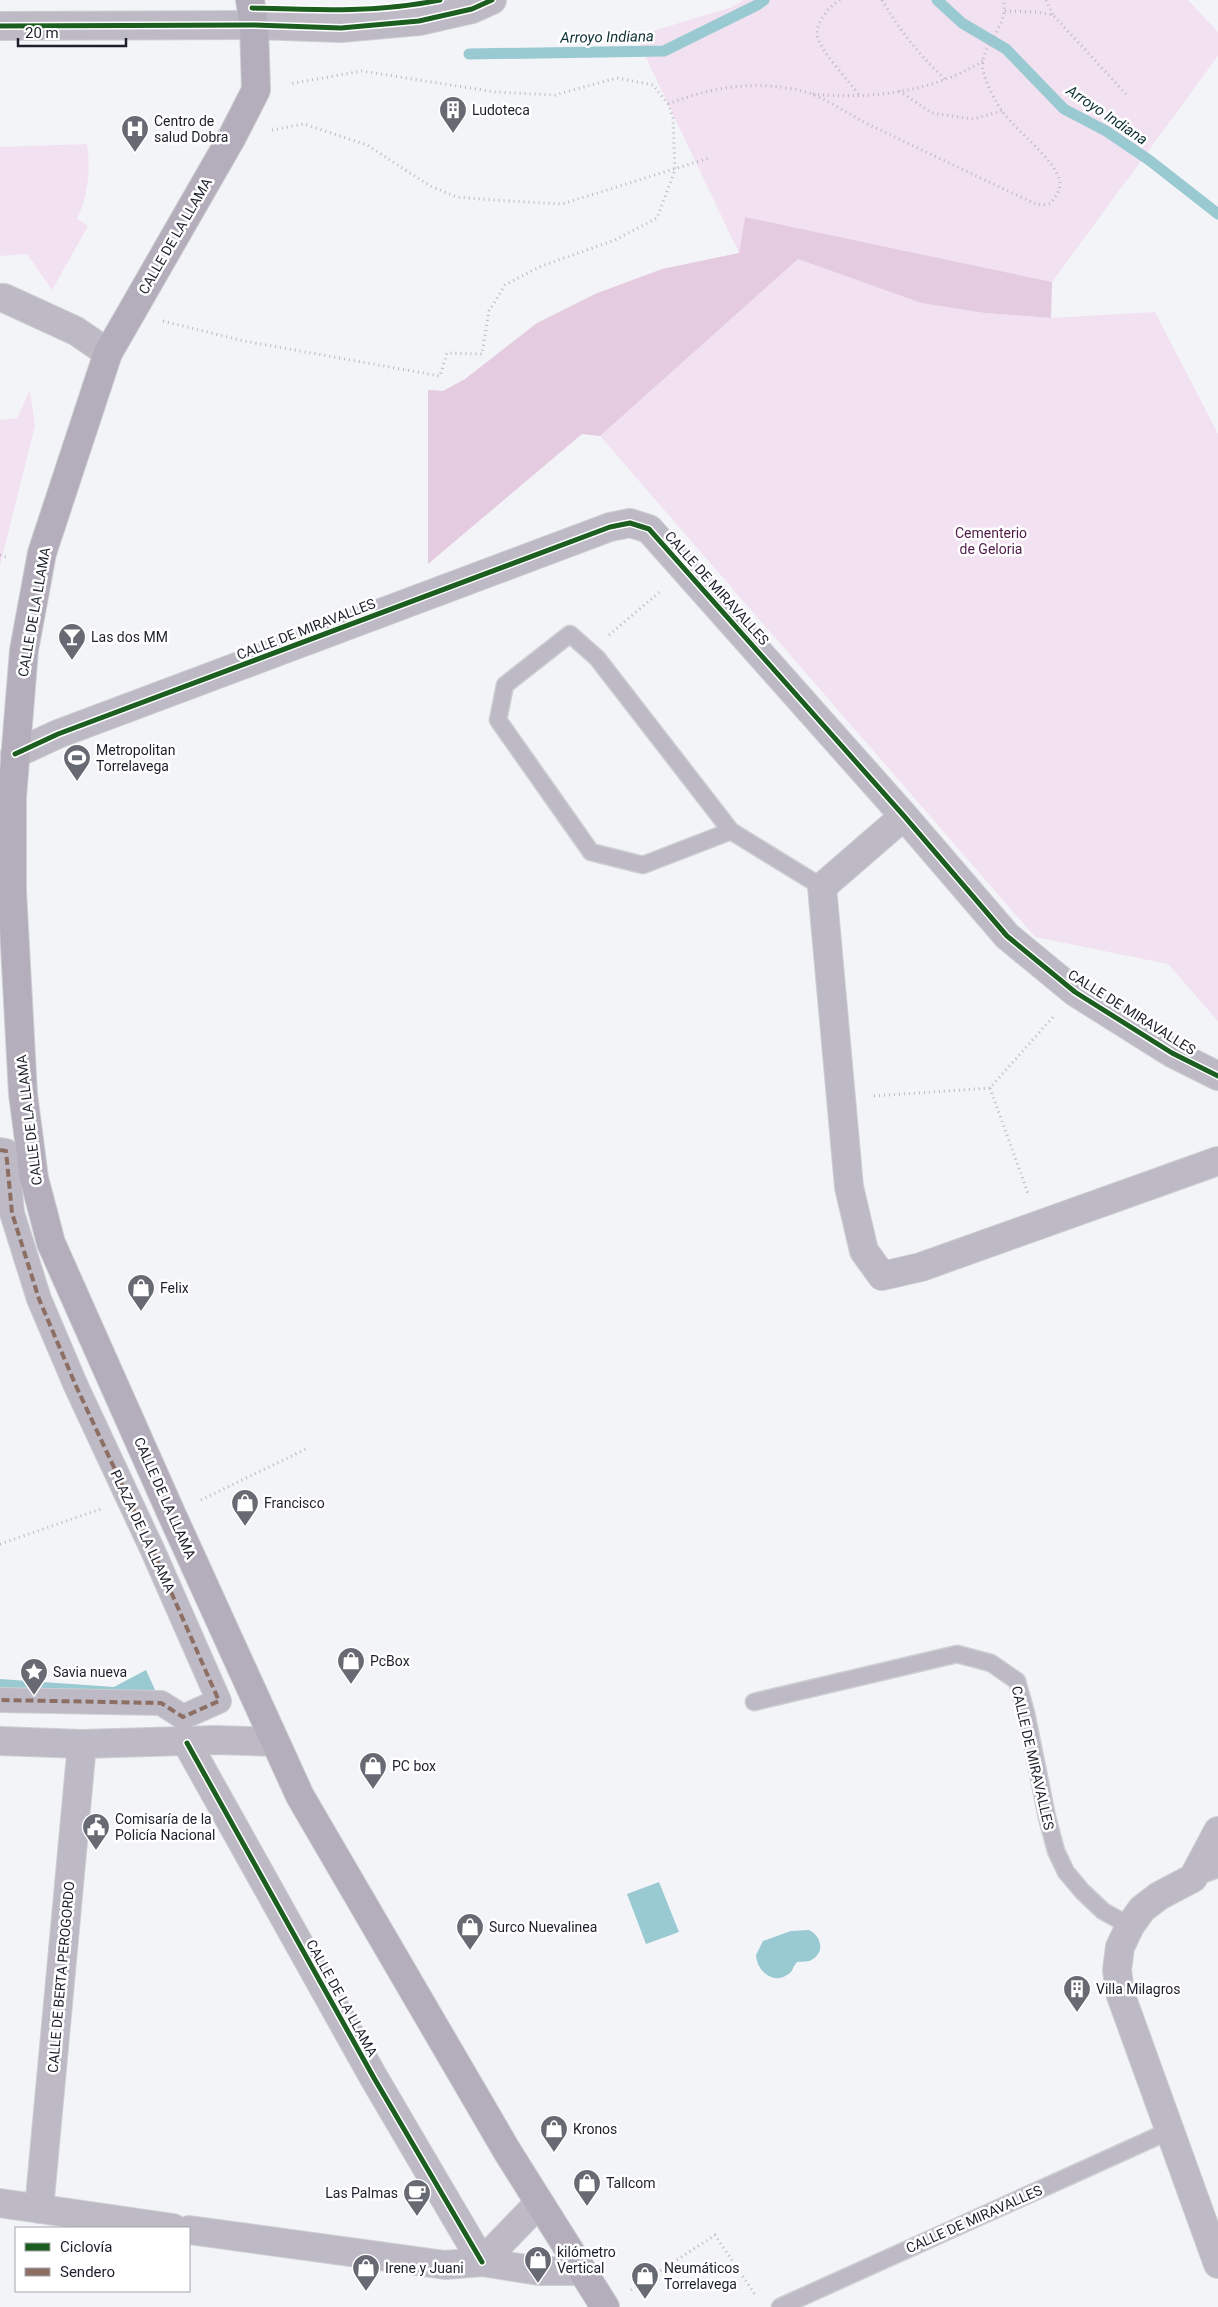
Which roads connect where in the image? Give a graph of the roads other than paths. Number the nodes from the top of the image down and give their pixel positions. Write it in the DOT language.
graph roads {
  1 [pos="492,0"];
  2 [pos="252,12"];
  3 [pos="0,26"];
  4 [pos="0,298"];
  5 [pos="108,353"];
  6 [pos="15,754"];
  7 [pos="904,816"];
  8 [pos="730,831"];
  9 [pos="6,848"];
  10 [pos="822,887"];
  11 [pos="1218,1076"];
  12 [pos="0,1150"];
  13 [pos="1218,1161"];
  14 [pos="0,1700"];
  15 [pos="754,1702"];
  16 [pos="0,1741"];
  17 [pos="275,1742"];
  18 [pos="187,1743"];
  19 [pos="82,1744"];
  20 [pos="1218,1831"];
  21 [pos="1205,1873"];
  22 [pos="1130,1926"];
  23 [pos="1169,2131"];
  24 [pos="0,2203"];
  25 [pos="539,2203"];
  26 [pos="39,2209"];
  27 [pos="166,2227"];
  28 [pos="190,2230"];
  29 [pos="482,2262"];
  30 [pos="1218,2264"];
  31 [pos="582,2271"];
  32 [pos="605,2307"];
  33 [pos="780,2307"];
  1 -- 2 [label="street"];
  2 -- 3 [label="street"];
  2 -- 5 [label="main road, CALLE DE LA LLAMA"];
  4 -- 5 [label="street"];
  5 -- 6 [label="main road, CALLE DE LA LLAMA"];
  6 -- 7 [label="street, CALLE DE MIRAVALLES"];
  6 -- 9 [label="main road, CALLE DE LA LLAMA"];
  7 -- 10 [label="street"];
  7 -- 11 [label="street, CALLE DE MIRAVALLES"];
  8 -- 8 [label="lane"];
  8 -- 10 [label="lane"];
  9 -- 17 [label="main road, CALLE DE LA LLAMA"];
  10 -- 13 [label="street"];
  12 -- 14 [label="street, PLAZA DE LA LLAMA"];
  15 -- 22 [label="lane, CALLE DE MIRAVALLES"];
  16 -- 19 [label="street"];
  17 -- 18 [label="street"];
  17 -- 25 [label="main road, CALLE DE LA LLAMA"];
  18 -- 19 [label="street"];
  18 -- 29 [label="street, CALLE DE LA LLAMA"];
  19 -- 26 [label="street, CALLE DE BERTA PEROGORDO"];
  20 -- 21 [label="street"];
  21 -- 22 [label="street"];
  22 -- 23 [label="street"];
  23 -- 30 [label="street"];
  23 -- 33 [label="lane, CALLE DE MIRAVALLES"];
  24 -- 26 [label="street"];
  25 -- 29 [label="street"];
  25 -- 31 [label="main road, CALLE DE LA LLAMA"];
  26 -- 27 [label="street"];
  28 -- 29 [label="street"];
  29 -- 31 [label="street"];
  31 -- 32 [label="main road, CALLE DE LA LLAMA"];
}
